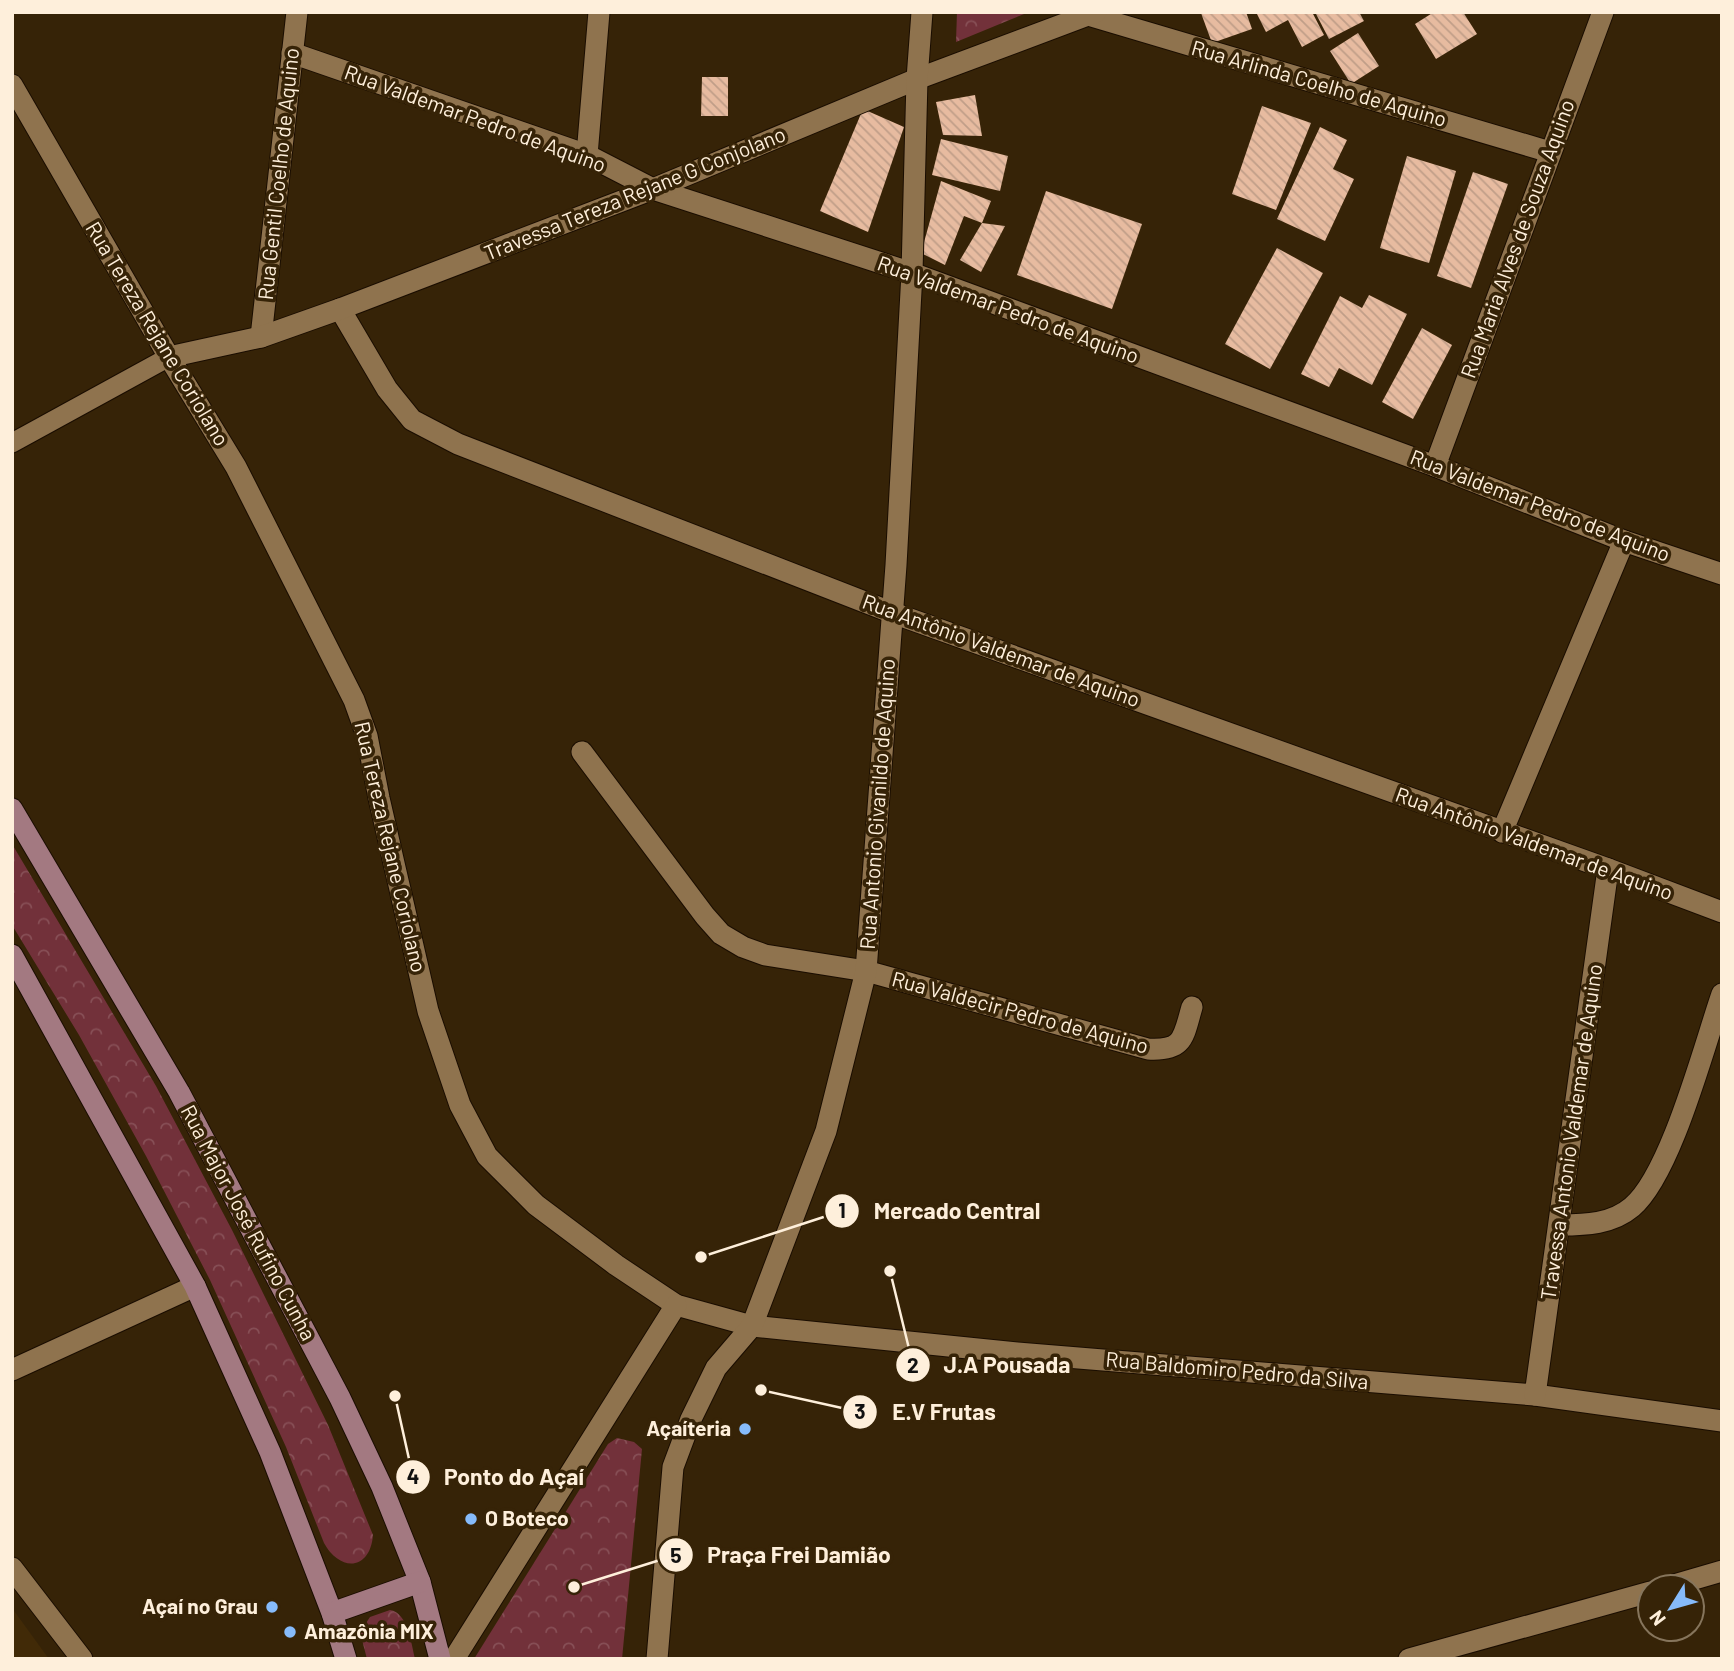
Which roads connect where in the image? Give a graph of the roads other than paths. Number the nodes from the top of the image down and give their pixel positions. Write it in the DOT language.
graph roads {
  1 [pos="297,12"];
  2 [pos="599,12"];
  3 [pos="922,12"];
  4 [pos="1603,12"];
  5 [pos="1092,14"];
  6 [pos="292,53"];
  7 [pos="917,79"];
  8 [pos="12,85"];
  9 [pos="1550,152"];
  10 [pos="587,155"];
  11 [pos="653,189"];
  12 [pos="912,273"];
  13 [pos="340,309"];
  14 [pos="261,337"];
  15 [pos="169,357"];
  16 [pos="12,443"];
  17 [pos="1435,466"];
  18 [pos="1624,541"];
  19 [pos="1722,574"];
  20 [pos="893,613"];
  21 [pos="582,752"];
  22 [pos="12,809"];
  23 [pos="1502,832"];
  24 [pos="1608,869"];
  25 [pos="1722,912"];
  26 [pos="12,955"];
  27 [pos="866,971"];
  28 [pos="1722,994"];
  29 [pos="1192,1007"];
  30 [pos="1560,1225"];
  31 [pos="195,1286"];
  32 [pos="676,1305"];
  33 [pos="752,1326"];
  34 [pos="12,1370"];
  35 [pos="1535,1395"];
  36 [pos="1722,1421"];
  37 [pos="12,1568"];
  38 [pos="421,1582"];
  39 [pos="1636,1596"];
  40 [pos="332,1613"];
  41 [pos="82,1659"];
  42 [pos="346,1659"];
  43 [pos="440,1659"];
  44 [pos="454,1659"];
  45 [pos="657,1659"];
  46 [pos="1409,1659"];
  1 -- 6 [label="street, Rua Gentil Coelho de Aquino"];
  2 -- 10 [label="street"];
  3 -- 7 [label="street, Rua Antonio Givanildo de Aquino"];
  4 -- 9 [label="street, Rua Maria Alves de Souza Aquino"];
  5 -- 7 [label="street, Travessa Tereza Rejane G Conjolano"];
  5 -- 9 [label="street, Rua Arlinda Coelho de Aquino"];
  6 -- 10 [label="street, Rua Valdemar Pedro de Aquino"];
  6 -- 14 [label="street, Rua Gentil Coelho de Aquino"];
  7 -- 11 [label="street, Travessa Tereza Rejane G Conjolano"];
  7 -- 12 [label="street, Rua Antonio Givanildo de Aquino"];
  8 -- 15 [label="street, Rua Tereza Rejane Coriolano"];
  9 -- 17 [label="street, Rua Maria Alves de Souza Aquino"];
  10 -- 11 [label="street, Rua Valdemar Pedro de Aquino"];
  11 -- 12 [label="street, Rua Valdemar Pedro de Aquino"];
  11 -- 13 [label="street, Travessa Tereza Rejane G Conjolano"];
  12 -- 17 [label="street, Rua Valdemar Pedro de Aquino"];
  12 -- 20 [label="street, Rua Antonio Givanildo de Aquino"];
  13 -- 14 [label="street, Travessa Tereza Rejane G Conjolano"];
  13 -- 20 [label="street, Rua Antônio Valdemar de Aquino"];
  14 -- 15 [label="street, Travessa Tereza Rejane G Conjolano"];
  15 -- 16 [label="lane"];
  15 -- 32 [label="street, Rua Tereza Rejane Coriolano"];
  17 -- 18 [label="street, Rua Valdemar Pedro de Aquino"];
  18 -- 19 [label="street, Rua Valdemar Pedro de Aquino"];
  18 -- 23 [label="street"];
  20 -- 23 [label="street, Rua Antônio Valdemar de Aquino"];
  20 -- 27 [label="street, Rua Antonio Givanildo de Aquino"];
  21 -- 27 [label="street, Rua Valdecir Pedro de Aquino"];
  22 -- 38 [label="main road, Rua Major José Rufino Cunha"];
  23 -- 24 [label="street, Rua Antônio Valdemar de Aquino"];
  24 -- 25 [label="street, Rua Antônio Valdemar de Aquino"];
  24 -- 30 [label="street, Travessa Antonio Valdemar de Aquino"];
  26 -- 31 [label="main road"];
  27 -- 29 [label="street, Rua Valdecir Pedro de Aquino"];
  27 -- 33 [label="street, Rua Antonio Givanildo de Aquino"];
  28 -- 30 [label="street"];
  30 -- 35 [label="street, Travessa Antonio Valdemar de Aquino"];
  31 -- 34 [label="street"];
  31 -- 40 [label="main road"];
  32 -- 33 [label="street, Rua Tereza Rejane Coriolano"];
  32 -- 44 [label="street"];
  33 -- 35 [label="street, Rua Baldomiro Pedro da Silva"];
  33 -- 45 [label="street, Rua Antonio Givanildo de Aquino"];
  35 -- 36 [label="street, Rua Baldomiro Pedro da Silva"];
  37 -- 41 [label="street"];
  38 -- 40 [label="main road"];
  38 -- 43 [label="main road, Rua Major José Rufino Cunha"];
  39 -- 46 [label="street"];
  40 -- 42 [label="main road"];
}
